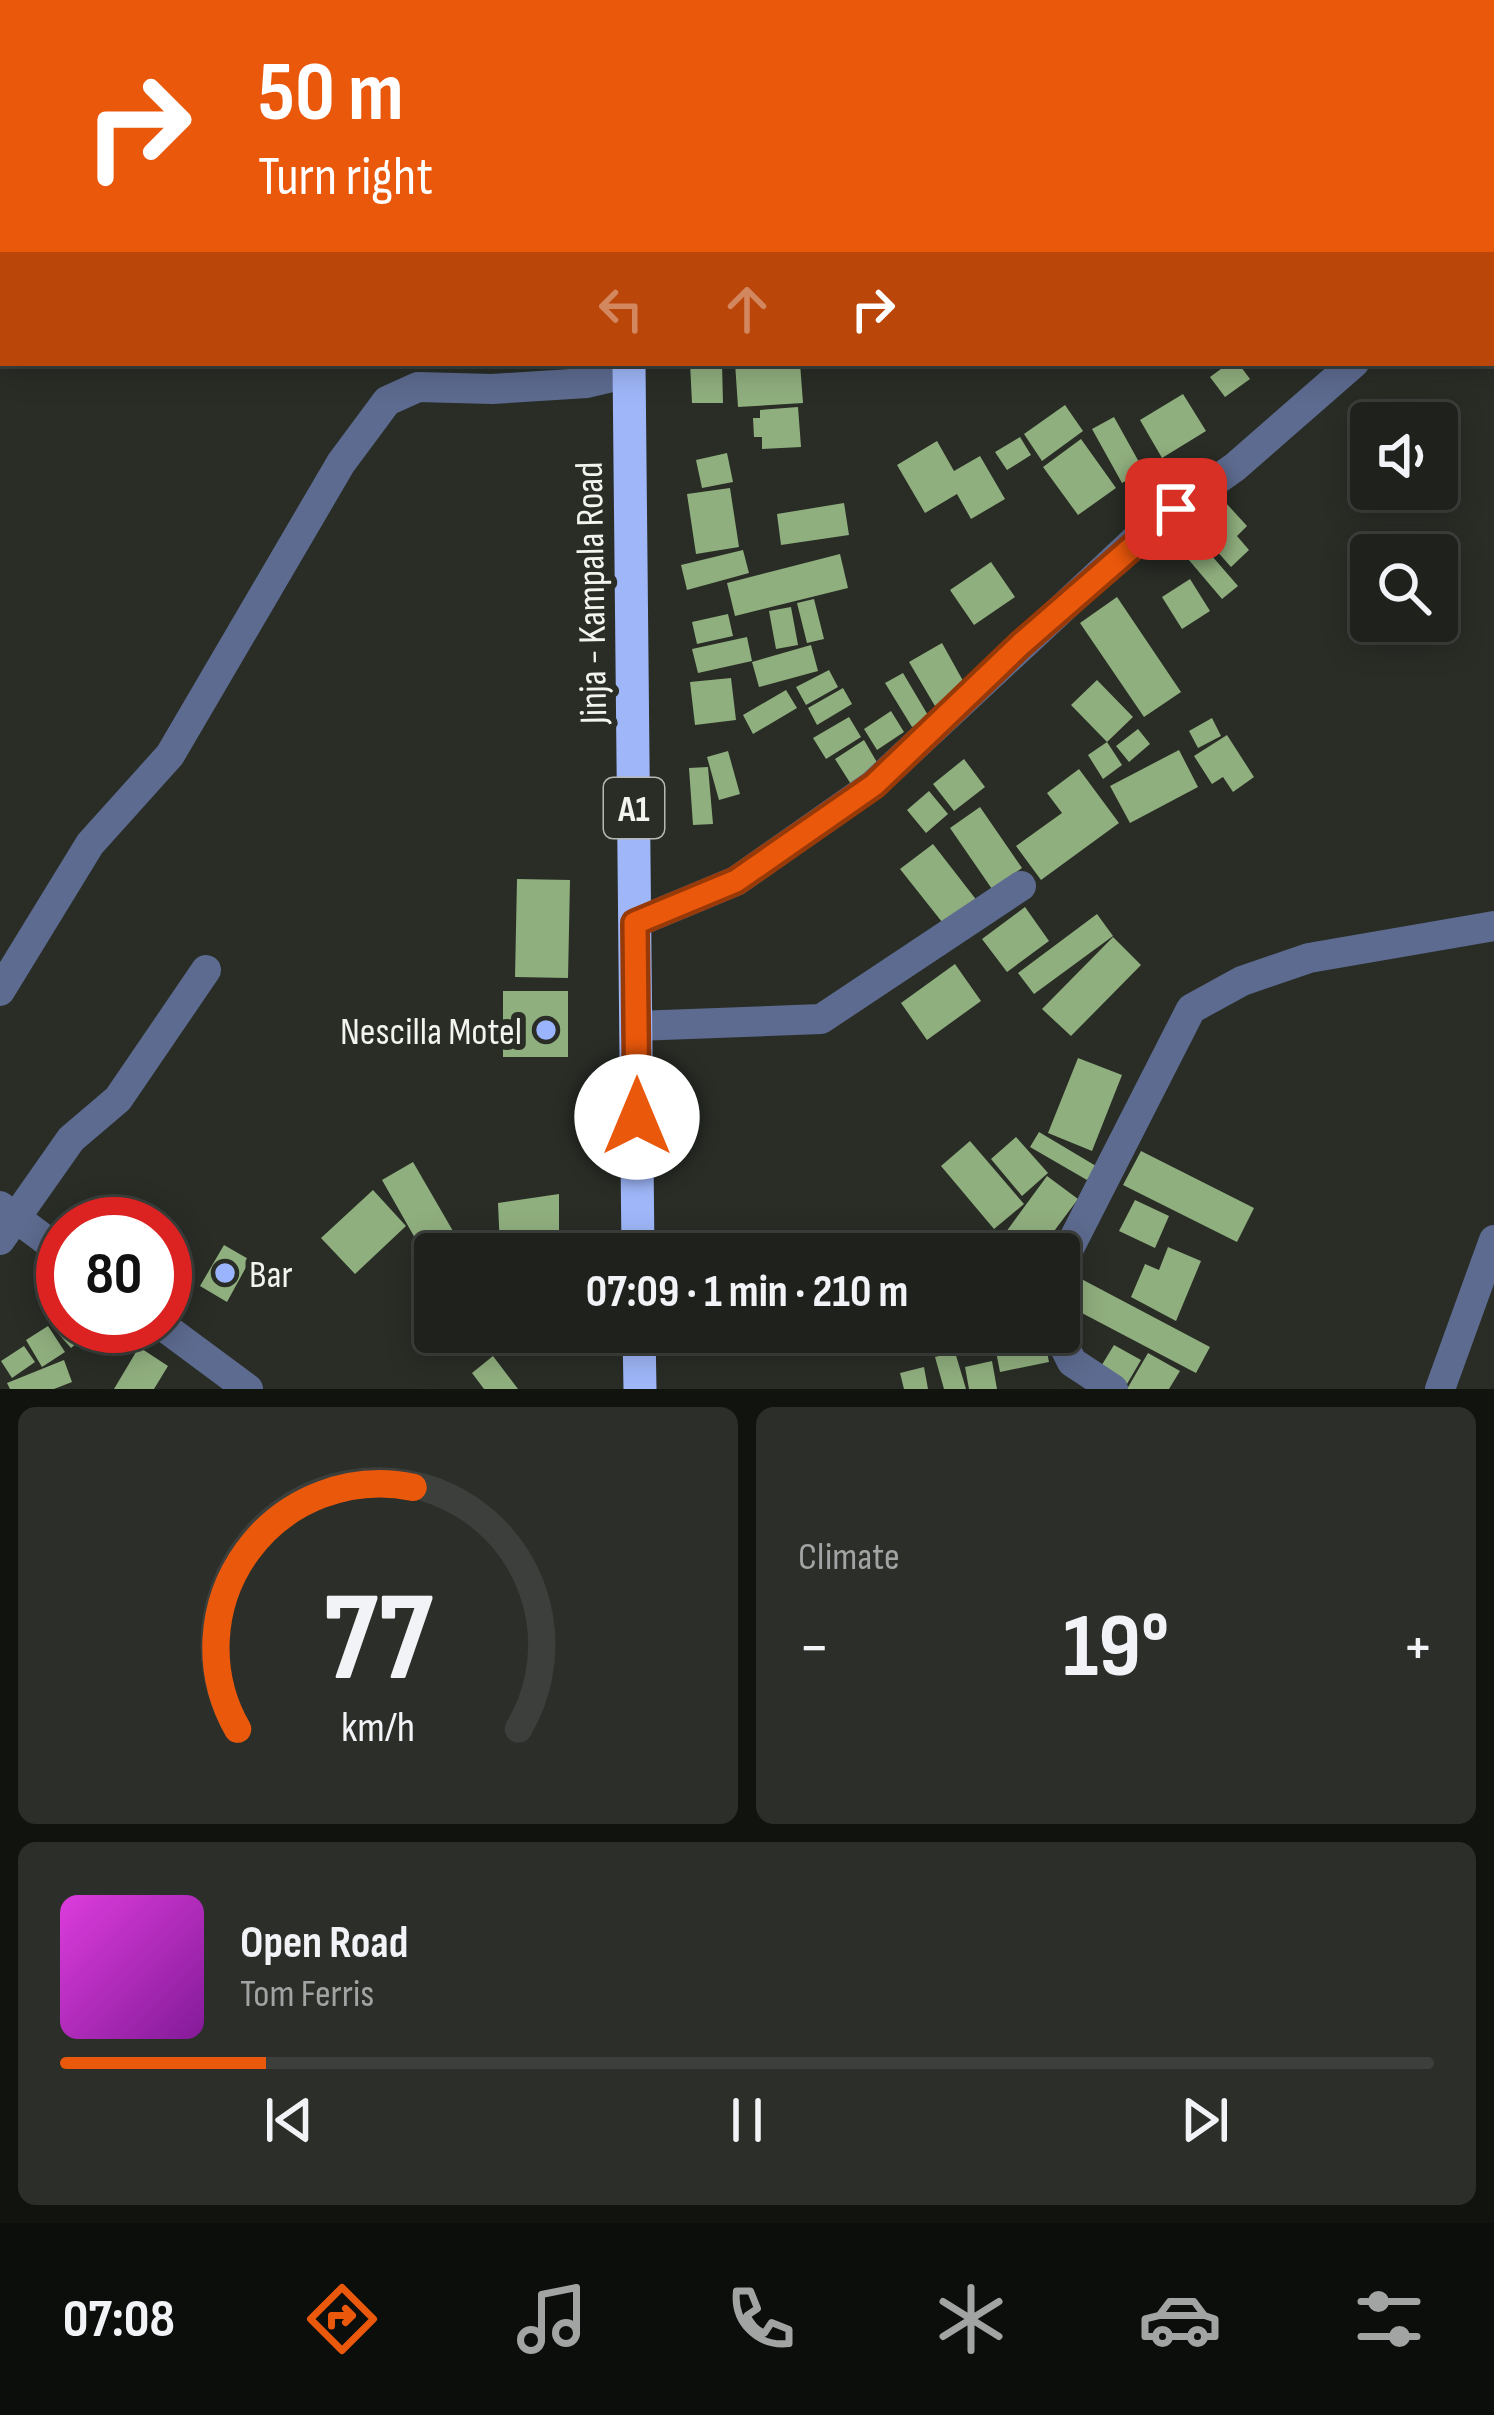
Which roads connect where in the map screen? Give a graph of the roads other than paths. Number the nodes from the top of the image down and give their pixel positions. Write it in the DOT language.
graph roads {
  1 [pos="1351,366"];
  2 [pos="629,368"];
  3 [pos="1022,886"];
  4 [pos="635,923"];
  5 [pos="1494,926"];
  6 [pos="206,970"];
  7 [pos="0,991"];
  8 [pos="636,1025"];
  9 [pos="5,1221"];
  10 [pos="638,1233"];
  11 [pos="1077,1233"];
  12 [pos="36,1238"];
  13 [pos="1494,1240"];
  14 [pos="192,1347"];
  15 [pos="639,1353"];
  16 [pos="1068,1353"];
  17 [pos="248,1389"];
  18 [pos="640,1389"];
  19 [pos="1113,1389"];
  20 [pos="1440,1389"];
  1 -- 4 [label="street"];
  2 -- 4 [label="highway, Jinja - Kampala Road / A1"];
  2 -- 7 [label="street"];
  3 -- 8 [label="street"];
  4 -- 8 [label="highway, Jinja - Kampala Road / A1"];
  5 -- 11 [label="street"];
  6 -- 9 [label="street"];
  8 -- 10 [label="highway, Jinja - Kampala Road / A1"];
  9 -- 12 [label="street"];
  13 -- 20 [label="street"];
  14 -- 17 [label="street"];
  15 -- 18 [label="highway"];
  16 -- 19 [label="street"];
}
